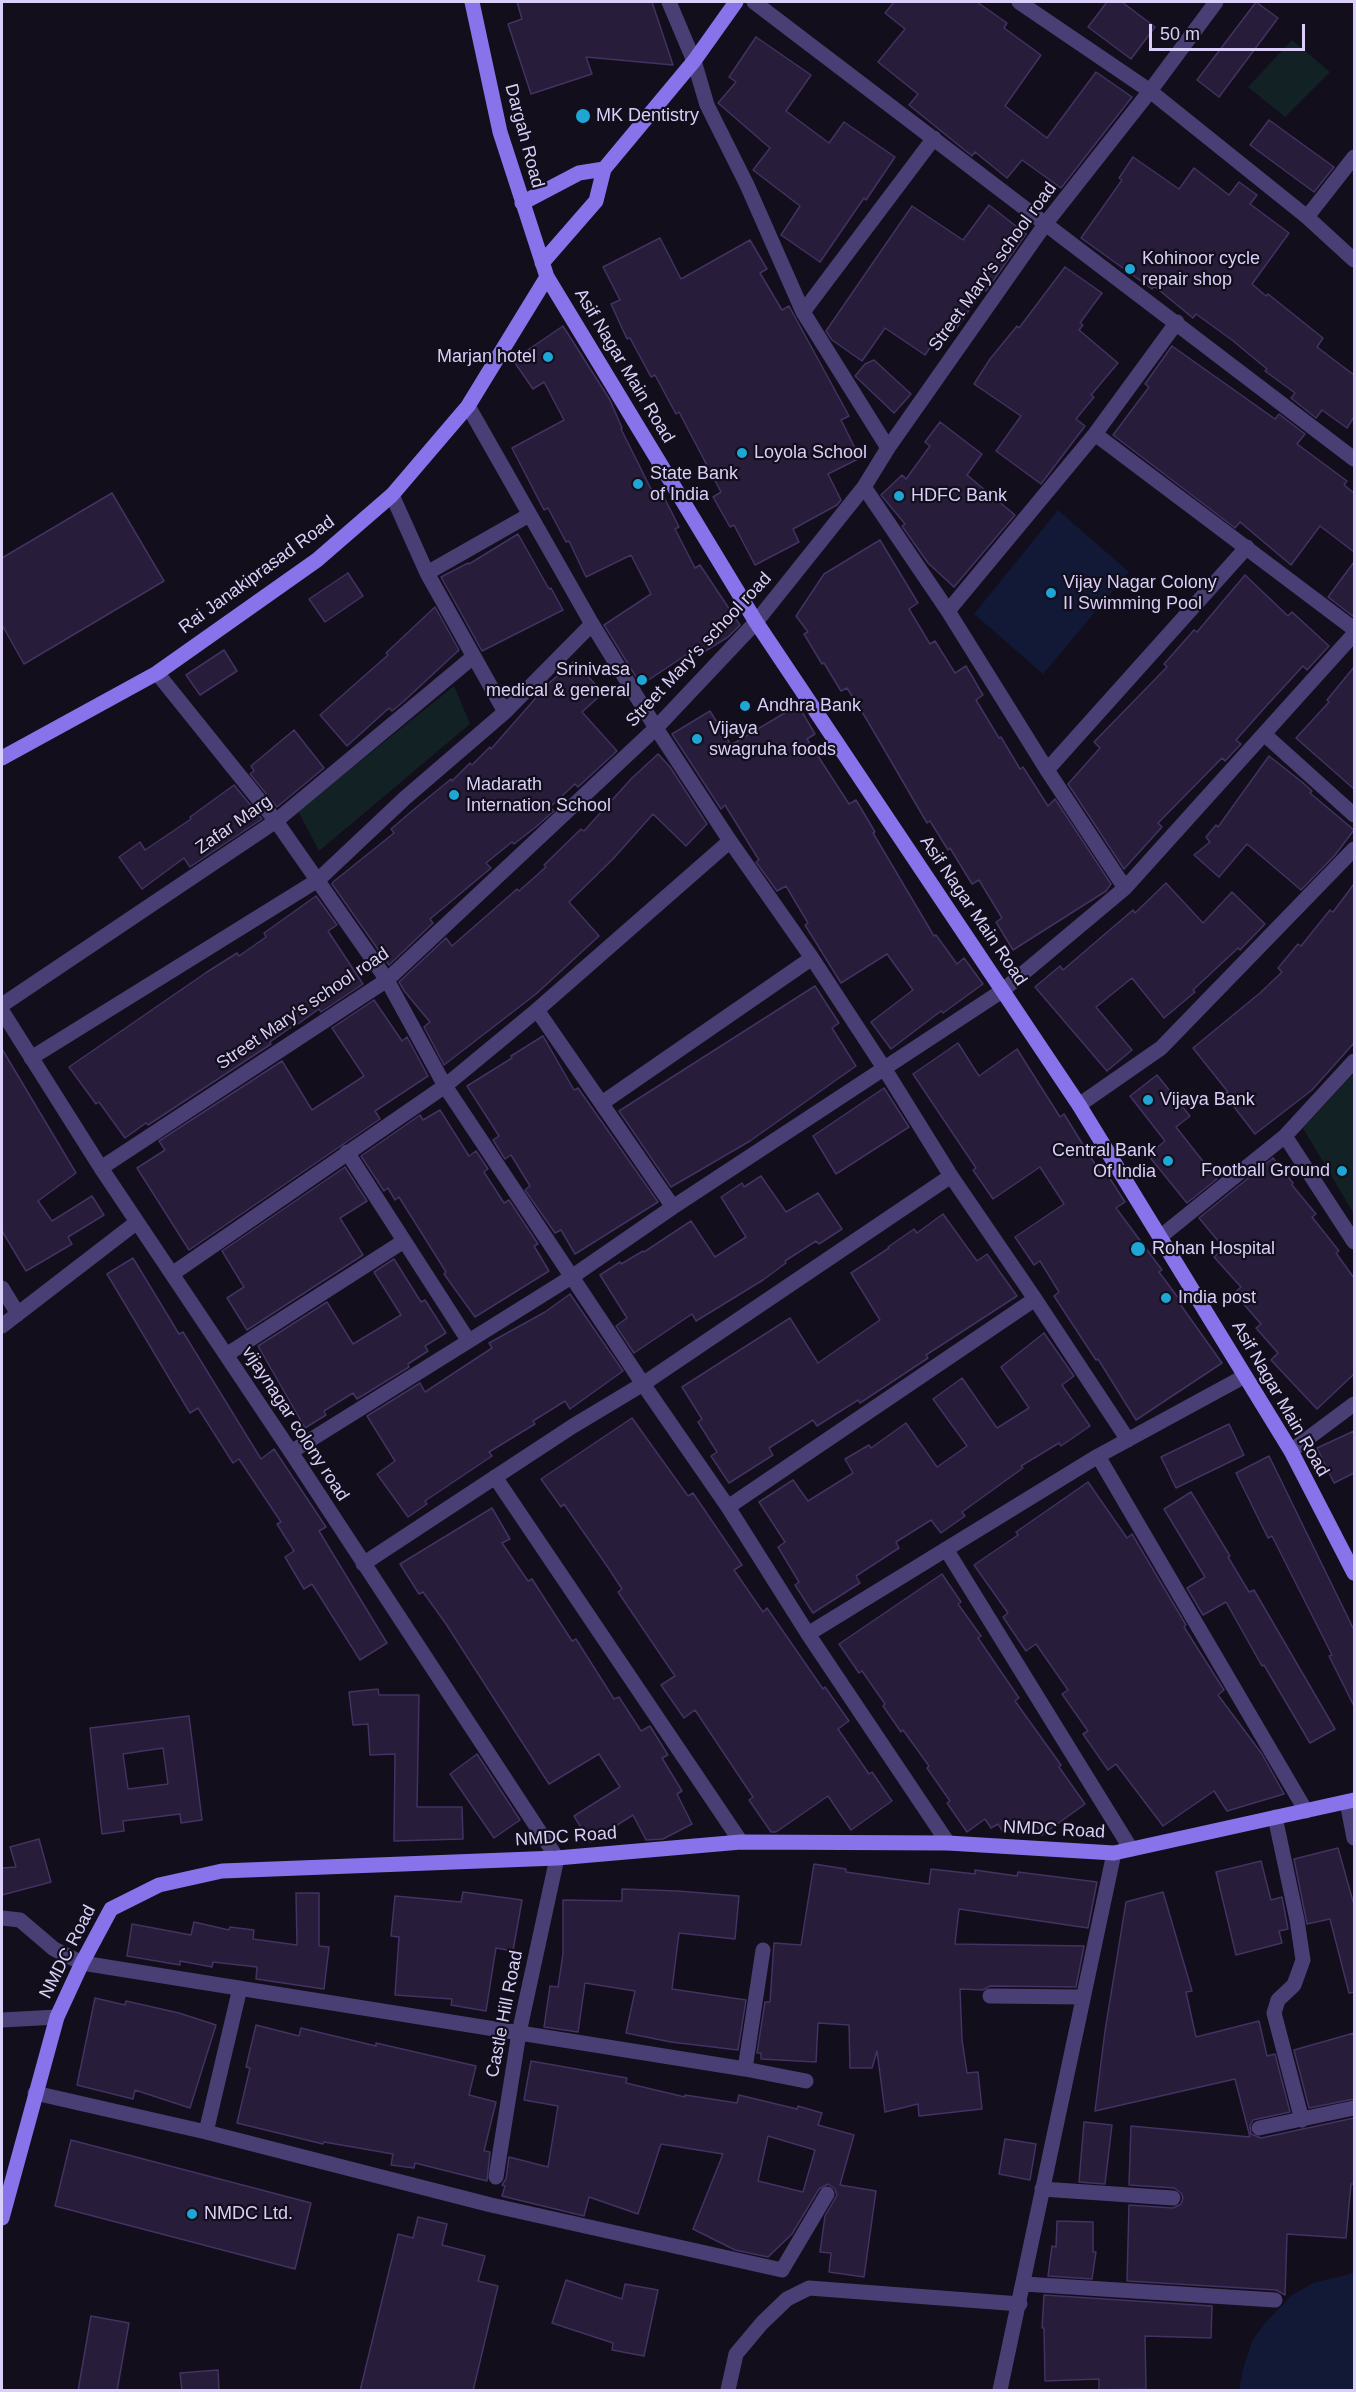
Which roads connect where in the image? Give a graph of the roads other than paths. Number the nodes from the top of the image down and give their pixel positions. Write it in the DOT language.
graph roads {
  1 [pos="472,2"];
  2 [pos="669,2"];
  3 [pos="736,2"];
  4 [pos="754,2"];
  5 [pos="1019,2"];
  6 [pos="1216,2"];
  7 [pos="694,61"];
  8 [pos="1150,91"];
  9 [pos="934,138"];
  10 [pos="1354,158"];
  11 [pos="604,170"];
  12 [pos="522,203"];
  13 [pos="1307,217"];
  14 [pos="1046,223"];
  15 [pos="1354,260"];
  16 [pos="544,270"];
  17 [pos="803,312"];
  18 [pos="1176,322"];
  19 [pos="468,406"];
  20 [pos="1095,434"];
  21 [pos="888,448"];
  22 [pos="1354,459"];
  23 [pos="864,487"];
  24 [pos="392,495"];
  25 [pos="529,515"];
  26 [pos="1247,547"];
  27 [pos="427,573"];
  28 [pos="948,611"];
  29 [pos="756,622"];
  30 [pos="592,624"];
  31 [pos="1354,629"];
  32 [pos="1354,634"];
  33 [pos="474,657"];
  34 [pos="157,673"];
  35 [pos="505,712"];
  36 [pos="656,728"];
  37 [pos="1263,734"];
  38 [pos="2,758"];
  39 [pos="1047,770"];
  40 [pos="1354,815"];
  41 [pos="276,821"];
  42 [pos="730,841"];
  43 [pos="1354,849"];
  44 [pos="318,880"];
  45 [pos="1125,888"];
  46 [pos="812,958"];
  47 [pos="387,980"];
  48 [pos="1002,991"];
  49 [pos="2,1005"];
  50 [pos="537,1010"];
  51 [pos="2,1011"];
  52 [pos="32,1058"];
  53 [pos="1354,1061"];
  54 [pos="884,1068"];
  55 [pos="445,1086"];
  56 [pos="602,1103"];
  57 [pos="1079,1105"];
  58 [pos="1285,1136"];
  59 [pos="347,1152"];
  60 [pos="101,1168"];
  61 [pos="951,1176"];
  62 [pos="673,1207"];
  63 [pos="137,1222"];
  64 [pos="1160,1238"];
  65 [pos="404,1241"];
  66 [pos="1354,1242"];
  67 [pos="172,1274"];
  68 [pos="573,1276"];
  69 [pos="2,1288"];
  70 [pos="1035,1299"];
  71 [pos="18,1314"];
  72 [pos="2,1326"];
  73 [pos="468,1340"];
  74 [pos="226,1354"];
  75 [pos="1245,1376"];
  76 [pos="643,1384"];
  77 [pos="1354,1404"];
  78 [pos="1128,1440"];
  79 [pos="1291,1451"];
  80 [pos="291,1452"];
  81 [pos="1098,1456"];
  82 [pos="495,1477"];
  83 [pos="728,1507"];
  84 [pos="946,1549"];
  85 [pos="363,1564"];
  86 [pos="1354,1573"];
  87 [pos="808,1634"];
  88 [pos="1351,1801"];
  89 [pos="1306,1811"];
  90 [pos="1275,1817"];
  91 [pos="1354,1838"];
  92 [pos="741,1842"];
  93 [pos="948,1843"];
  94 [pos="1131,1849"];
  95 [pos="1114,1853"];
  96 [pos="557,1858"];
  97 [pos="2,1918"];
  98 [pos="763,1950"];
  99 [pos="82,1963"];
  100 [pos="240,1988"];
  101 [pos="990,1996"];
  102 [pos="1082,1997"];
  103 [pos="57,2017"];
  104 [pos="2,2020"];
  105 [pos="519,2033"];
  106 [pos="745,2069"];
  107 [pos="806,2081"];
  108 [pos="35,2093"];
  109 [pos="1354,2108"];
  110 [pos="1302,2120"];
  111 [pos="1259,2128"];
  112 [pos="206,2132"];
  113 [pos="496,2177"];
  114 [pos="6,2189"];
  115 [pos="1042,2189"];
  116 [pos="827,2193"];
  117 [pos="1173,2198"];
  118 [pos="2,2218"];
  119 [pos="1024,2284"];
  120 [pos="1275,2300"];
  121 [pos="1020,2304"];
  122 [pos="728,2391"];
  123 [pos="1000,2391"];
  1 -- 12 [label="street, Dargah Road"];
  2 -- 7 [label="street"];
  3 -- 7 [label="street"];
  4 -- 9 [label="street"];
  5 -- 8 [label="street"];
  6 -- 8 [label="street, Street Mary's school road"];
  7 -- 11 [label="street"];
  7 -- 17 [label="street"];
  8 -- 13 [label="street"];
  8 -- 14 [label="street, Street Mary's school road"];
  9 -- 14 [label="street"];
  9 -- 17 [label="street"];
  10 -- 13 [label="street"];
  11 -- 12 [label="street"];
  11 -- 16 [label="street, Rai Janakiprasad Road"];
  12 -- 16 [label="street, Dargah Road"];
  13 -- 15 [label="street"];
  14 -- 18 [label="street"];
  14 -- 21 [label="street, Street Mary's school road"];
  16 -- 19 [label="street, Rai Janakiprasad Road"];
  16 -- 29 [label="street, Asif Nagar Main Road"];
  17 -- 21 [label="street"];
  18 -- 20 [label="street"];
  18 -- 22 [label="street"];
  19 -- 24 [label="street, Rai Janakiprasad Road"];
  19 -- 25 [label="street"];
  20 -- 26 [label="street"];
  20 -- 28 [label="street"];
  21 -- 23 [label="street, Street Mary's school road"];
  23 -- 28 [label="street"];
  23 -- 29 [label="street, Street Mary's school road"];
  24 -- 27 [label="street"];
  24 -- 34 [label="street, Rai Janakiprasad Road"];
  25 -- 27 [label="street"];
  25 -- 30 [label="street"];
  26 -- 31 [label="street"];
  26 -- 39 [label="street"];
  27 -- 33 [label="street"];
  28 -- 39 [label="street"];
  29 -- 36 [label="street, Street Mary's school road"];
  29 -- 48 [label="street, Asif Nagar Main Road"];
  30 -- 35 [label="street"];
  30 -- 36 [label="street"];
  32 -- 37 [label="street"];
  33 -- 35 [label="street"];
  33 -- 41 [label="street, Zafar Marg"];
  34 -- 38 [label="street, Rai Janakiprasad Road"];
  34 -- 41 [label="street"];
  35 -- 44 [label="street"];
  36 -- 42 [label="street"];
  36 -- 47 [label="street, Street Mary's school road"];
  37 -- 40 [label="street"];
  37 -- 45 [label="street"];
  39 -- 45 [label="street"];
  41 -- 44 [label="street"];
  41 -- 49 [label="street, Zafar Marg"];
  42 -- 46 [label="street"];
  42 -- 50 [label="street"];
  43 -- 57 [label="street"];
  44 -- 47 [label="street"];
  44 -- 52 [label="street"];
  45 -- 48 [label="street"];
  46 -- 54 [label="street"];
  46 -- 56 [label="street"];
  47 -- 55 [label="street"];
  47 -- 60 [label="street, Street Mary's school road"];
  48 -- 54 [label="street"];
  48 -- 57 [label="street, Asif Nagar Main Road"];
  50 -- 55 [label="street"];
  50 -- 56 [label="street"];
  51 -- 52 [label="street, vijaynagar colony road"];
  52 -- 60 [label="street, vijaynagar colony road"];
  53 -- 58 [label="street"];
  54 -- 61 [label="street"];
  54 -- 62 [label="street"];
  55 -- 59 [label="street"];
  55 -- 68 [label="street"];
  56 -- 62 [label="street"];
  57 -- 64 [label="street, Asif Nagar Main Road"];
  58 -- 64 [label="street"];
  58 -- 66 [label="street"];
  59 -- 65 [label="street"];
  59 -- 67 [label="street"];
  60 -- 63 [label="street, vijaynagar colony road"];
  61 -- 70 [label="street"];
  61 -- 76 [label="street"];
  62 -- 68 [label="street"];
  63 -- 67 [label="street, vijaynagar colony road"];
  63 -- 71 [label="street"];
  64 -- 75 [label="street, Asif Nagar Main Road"];
  65 -- 73 [label="street"];
  65 -- 74 [label="street"];
  67 -- 74 [label="street, vijaynagar colony road"];
  68 -- 73 [label="street"];
  68 -- 76 [label="street"];
  69 -- 71 [label="street"];
  70 -- 78 [label="street"];
  70 -- 83 [label="street"];
  71 -- 72 [label="street"];
  73 -- 80 [label="street"];
  74 -- 80 [label="street, vijaynagar colony road"];
  75 -- 78 [label="street"];
  75 -- 79 [label="street, Asif Nagar Main Road"];
  76 -- 82 [label="street"];
  76 -- 83 [label="street"];
  77 -- 79 [label="street"];
  78 -- 81 [label="street"];
  79 -- 86 [label="street, Asif Nagar Main Road"];
  80 -- 85 [label="street, vijaynagar colony road"];
  81 -- 84 [label="street"];
  81 -- 89 [label="street"];
  82 -- 85 [label="street"];
  82 -- 92 [label="street"];
  83 -- 87 [label="street"];
  84 -- 87 [label="street"];
  84 -- 94 [label="street"];
  85 -- 96 [label="street, vijaynagar colony road"];
  87 -- 93 [label="street"];
  88 -- 89 [label="street, NMDC Road"];
  88 -- 91 [label="street"];
  89 -- 90 [label="street, NMDC Road"];
  90 -- 94 [label="street, NMDC Road"];
  90 -- 110 [label="street"];
  92 -- 93 [label="street, NMDC Road"];
  92 -- 96 [label="street, NMDC Road"];
  93 -- 95 [label="street, NMDC Road"];
  94 -- 95 [label="street, NMDC Road"];
  95 -- 102 [label="street"];
  96 -- 99 [label="street, NMDC Road"];
  96 -- 105 [label="street, Castle Hill Road"];
  97 -- 99 [label="street"];
  98 -- 106 [label="street"];
  99 -- 100 [label="street"];
  99 -- 103 [label="street, NMDC Road"];
  100 -- 105 [label="street"];
  100 -- 112 [label="street"];
  101 -- 102 [label="street"];
  102 -- 115 [label="street"];
  103 -- 104 [label="street"];
  103 -- 108 [label="street, NMDC Road"];
  105 -- 106 [label="street"];
  105 -- 113 [label="street, Castle Hill Road"];
  106 -- 107 [label="street"];
  108 -- 112 [label="street"];
  108 -- 114 [label="street, NMDC Road"];
  109 -- 110 [label="street"];
  110 -- 111 [label="street"];
  112 -- 116 [label="street"];
  114 -- 118 [label="street, NMDC Road"];
  115 -- 117 [label="street"];
  115 -- 119 [label="street"];
  119 -- 120 [label="street"];
  119 -- 121 [label="street"];
  121 -- 122 [label="street"];
  121 -- 123 [label="street"];
}
